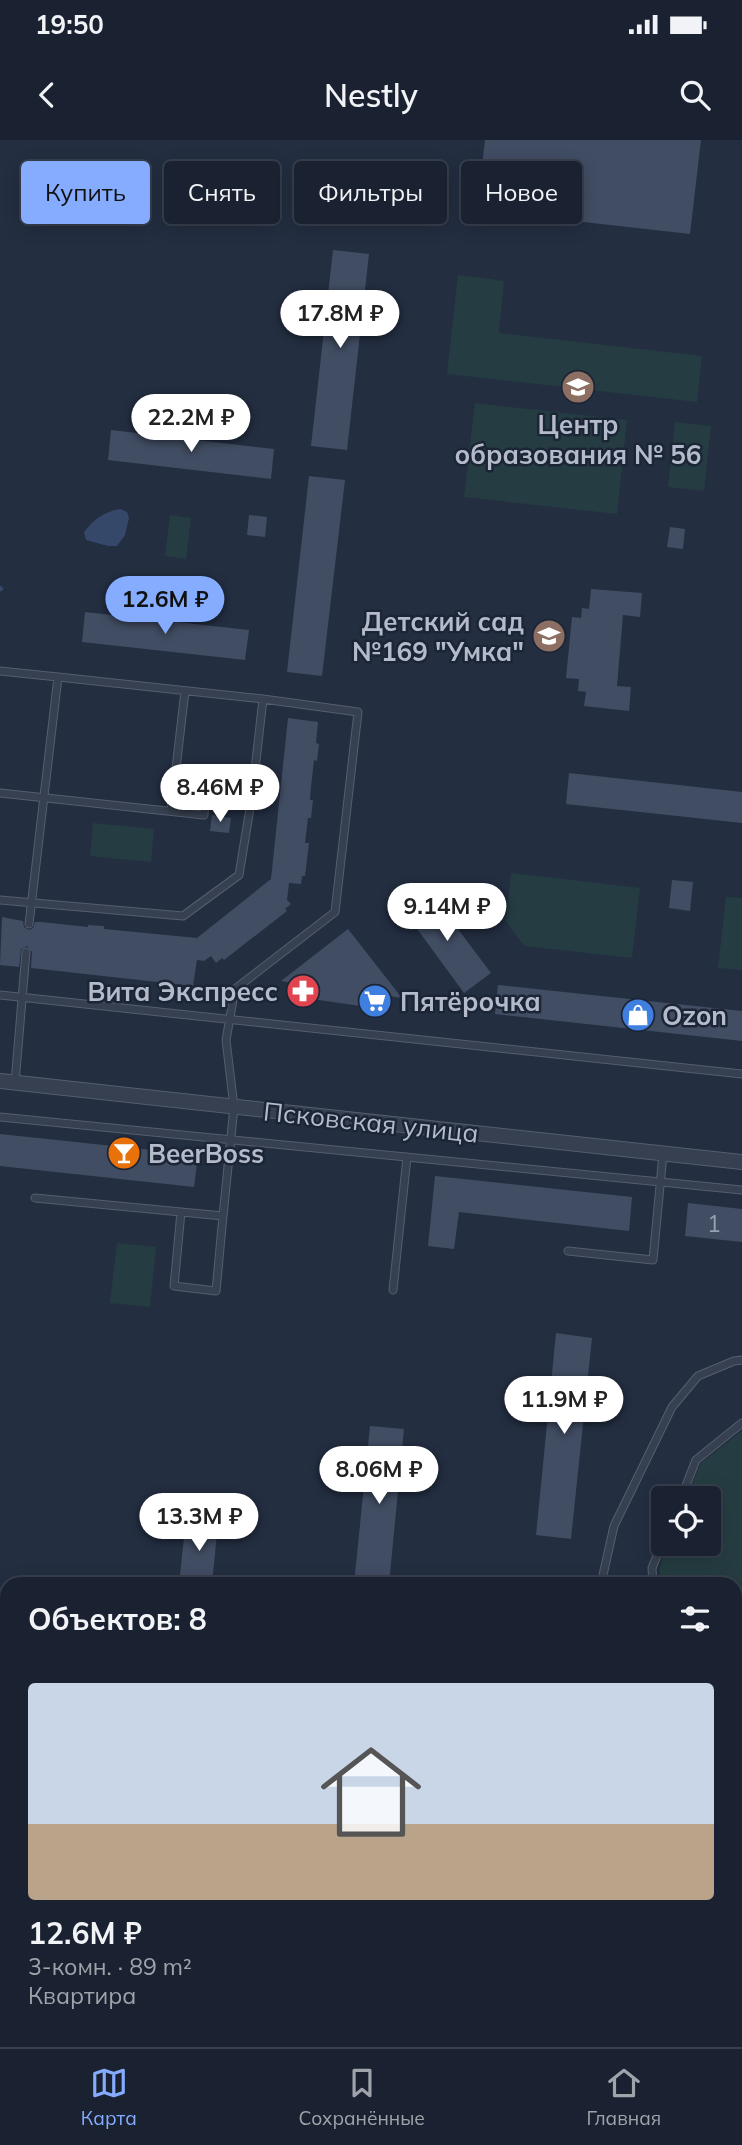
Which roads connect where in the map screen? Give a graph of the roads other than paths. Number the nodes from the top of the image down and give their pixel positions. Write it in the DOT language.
graph roads {
  1 [pos="0,671"];
  2 [pos="58,677"];
  3 [pos="185,691"];
  4 [pos="263,699"];
  5 [pos="0,793"];
  6 [pos="253,796"];
  7 [pos="44,797"];
  8 [pos="172,811"];
  9 [pos="0,900"];
  10 [pos="32,903"];
  11 [pos="29,924"];
  12 [pos="26,952"];
  13 [pos="0,995"];
  14 [pos="23,998"];
  15 [pos="230,1018"];
  16 [pos="742,1074"];
  17 [pos="0,1081"];
  18 [pos="16,1083"];
  19 [pos="234,1107"];
  20 [pos="0,1117"];
  21 [pos="231,1140"];
  22 [pos="663,1154"];
  23 [pos="407,1157"];
  24 [pos="742,1162"];
  25 [pos="660,1182"];
  26 [pos="742,1190"];
  27 [pos="35,1198"];
  28 [pos="181,1212"];
  29 [pos="223,1216"];
  30 [pos="568,1251"];
  31 [pos="393,1290"];
  32 [pos="742,1360"];
  33 [pos="742,1423"];
  34 [pos="686,1486"];
  35 [pos="657,1556"];
  36 [pos="603,1577"];
  37 [pos="653,1577"];
  1 -- 2 [label="lane"];
  2 -- 3 [label="lane"];
  2 -- 7 [label="lane"];
  3 -- 4 [label="lane"];
  3 -- 8 [label="lane"];
  4 -- 6 [label="lane"];
  4 -- 15 [label="lane"];
  5 -- 7 [label="lane"];
  6 -- 8 [label="lane"];
  6 -- 10 [label="lane"];
  7 -- 8 [label="lane"];
  7 -- 10 [label="lane"];
  9 -- 10 [label="lane"];
  10 -- 11 [label="lane"];
  12 -- 14 [label="lane"];
  13 -- 14 [label="lane"];
  14 -- 15 [label="lane"];
  14 -- 18 [label="lane"];
  15 -- 16 [label="lane"];
  15 -- 19 [label="lane"];
  17 -- 18 [label="street, Псковская улица"];
  18 -- 19 [label="street, Псковская улица"];
  19 -- 21 [label="lane"];
  19 -- 22 [label="street, Псковская улица"];
  20 -- 21 [label="lane"];
  21 -- 23 [label="lane"];
  21 -- 29 [label="lane"];
  22 -- 24 [label="street, Псковская улица"];
  22 -- 25 [label="lane"];
  23 -- 25 [label="lane"];
  23 -- 31 [label="lane"];
  25 -- 26 [label="lane"];
  25 -- 30 [label="lane"];
  27 -- 28 [label="lane"];
  28 -- 29 [label="lane"];
  28 -- 29 [label="lane"];
  32 -- 36 [label="lane"];
  33 -- 34 [label="lane"];
  35 -- 37 [label="lane"];
}
